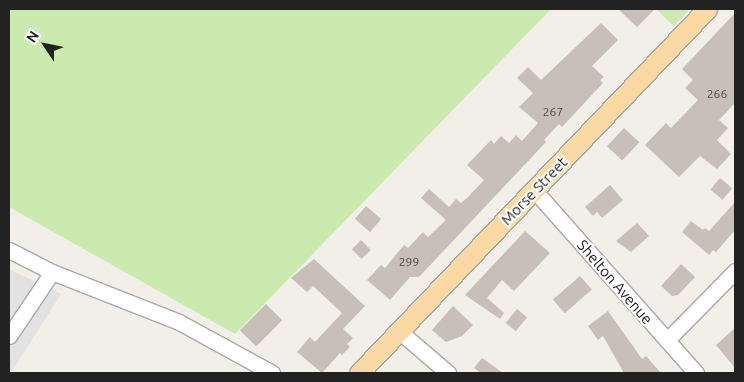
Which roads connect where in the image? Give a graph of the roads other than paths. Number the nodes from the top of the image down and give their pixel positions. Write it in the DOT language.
graph roads {
  1 [pos="699,11"];
  2 [pos="535,191"];
  3 [pos="9,250"];
  4 [pos="735,271"];
  5 [pos="52,272"];
  6 [pos="400,331"];
  7 [pos="9,336"];
  8 [pos="667,340"];
  9 [pos="272,373"];
  10 [pos="359,373"];
  11 [pos="448,373"];
  12 [pos="696,373"];
  1 -- 2 [label="main road, Morse Street"];
  2 -- 6 [label="main road, Morse Street"];
  2 -- 8 [label="street, Shelton Avenue"];
  3 -- 5 [label="street"];
  4 -- 8 [label="street"];
  5 -- 7 [label="street"];
  5 -- 9 [label="street"];
  6 -- 10 [label="main road, Morse Street"];
  6 -- 11 [label="street"];
  8 -- 12 [label="street, Shelton Avenue"];
}
